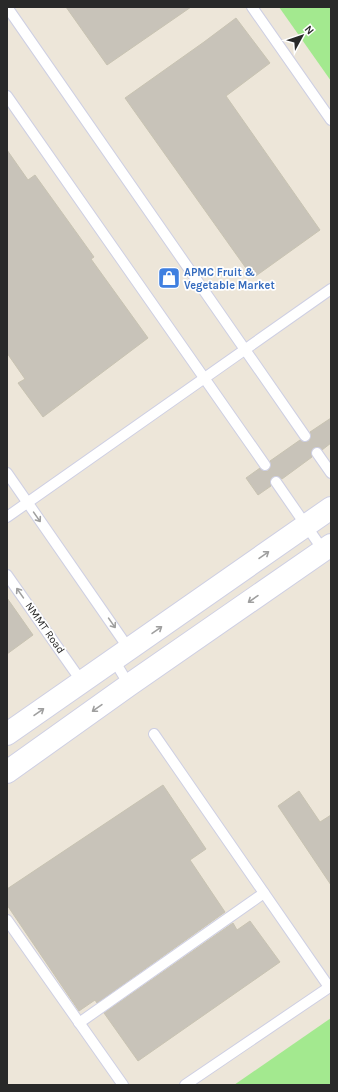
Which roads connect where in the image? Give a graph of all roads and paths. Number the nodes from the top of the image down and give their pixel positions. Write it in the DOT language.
graph roads {
  1 [pos="252,7"];
  2 [pos="7,8"];
  3 [pos="7,96"];
  4 [pos="331,120"];
  5 [pos="331,289"];
  6 [pos="245,349"];
  7 [pos="204,379"];
  8 [pos="305,436"];
  9 [pos="317,453"];
  10 [pos="264,465"];
  11 [pos="7,473"];
  12 [pos="331,473"];
  13 [pos="276,482"];
  14 [pos="28,503"];
  15 [pos="331,508"];
  16 [pos="7,518"];
  17 [pos="306,526"];
  18 [pos="327,547"];
  19 [pos="7,575"];
  20 [pos="122,654"];
  21 [pos="82,682"];
  22 [pos="129,685"];
  23 [pos="7,734"];
  24 [pos="154,734"];
  25 [pos="7,772"];
  26 [pos="264,893"];
  27 [pos="7,920"];
  28 [pos="330,986"];
  29 [pos="79,1023"];
  30 [pos="122,1085"];
  31 [pos="185,1085"];
  1 -- 4 [label="lane"];
  2 -- 6 [label="lane"];
  3 -- 7 [label="lane"];
  5 -- 6 [label="lane"];
  6 -- 7 [label="lane"];
  6 -- 8 [label="lane"];
  7 -- 10 [label="lane"];
  7 -- 14 [label="lane"];
  9 -- 12 [label="lane"];
  11 -- 14 [label="lane"];
  13 -- 17 [label="lane"];
  14 -- 16 [label="lane"];
  14 -- 20 [label="lane, one-way"];
  15 -- 17 [label="street"];
  17 -- 18 [label="lane"];
  20 -- 17 [label="street, one-way"];
  18 -- 22 [label="street, one-way"];
  21 -- 19 [label="lane, NMMT Road, one-way"];
  20 -- 21 [label="street"];
  20 -- 22 [label="lane"];
  23 -- 21 [label="street, one-way"];
  22 -- 25 [label="street, one-way"];
  24 -- 26 [label="lane"];
  26 -- 28 [label="lane"];
  26 -- 29 [label="lane"];
  27 -- 29 [label="lane"];
  28 -- 31 [label="lane"];
  29 -- 30 [label="lane"];
}
